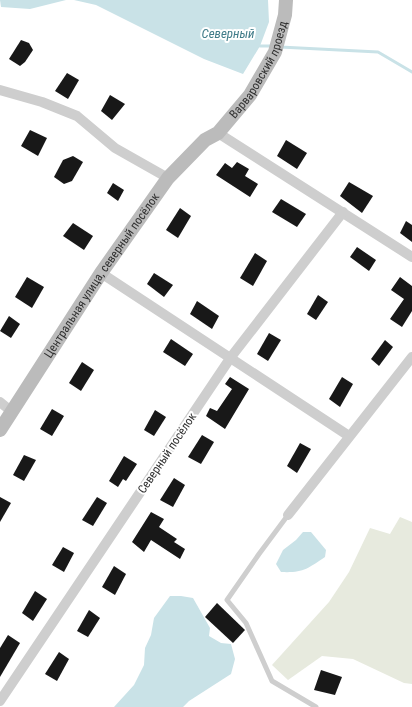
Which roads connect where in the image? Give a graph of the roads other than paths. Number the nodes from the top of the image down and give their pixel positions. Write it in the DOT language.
graph roads {
  1 [pos="286,0"];
  2 [pos="0,90"];
  3 [pos="218,133"];
  4 [pos="168,178"];
  5 [pos="343,212"];
  6 [pos="412,257"];
  7 [pos="101,273"];
  8 [pos="231,357"];
  9 [pos="412,358"];
  10 [pos="0,402"];
  11 [pos="12,411"];
  12 [pos="0,430"];
  13 [pos="349,436"];
  14 [pos="288,515"];
  15 [pos="0,701"];
  16 [pos="316,707"];
  1 -- 3 [label="street, Варваровский проезд"];
  2 -- 4 [label="street"];
  3 -- 4 [label="street, Центральная улица, северный посёлок"];
  3 -- 5 [label="street"];
  4 -- 7 [label="street, Центральная улица, северный посёлок"];
  5 -- 6 [label="street"];
  5 -- 8 [label="street, Северный посёлок"];
  7 -- 8 [label="street"];
  7 -- 11 [label="street, Центральная улица, северный посёлок"];
  8 -- 13 [label="street"];
  8 -- 15 [label="street, Северный посёлок"];
  9 -- 13 [label="street"];
  10 -- 11 [label="street"];
  11 -- 12 [label="street, Центральная улица, северный посёлок"];
  13 -- 14 [label="street"];
  14 -- 16 [label="lane"];
}
